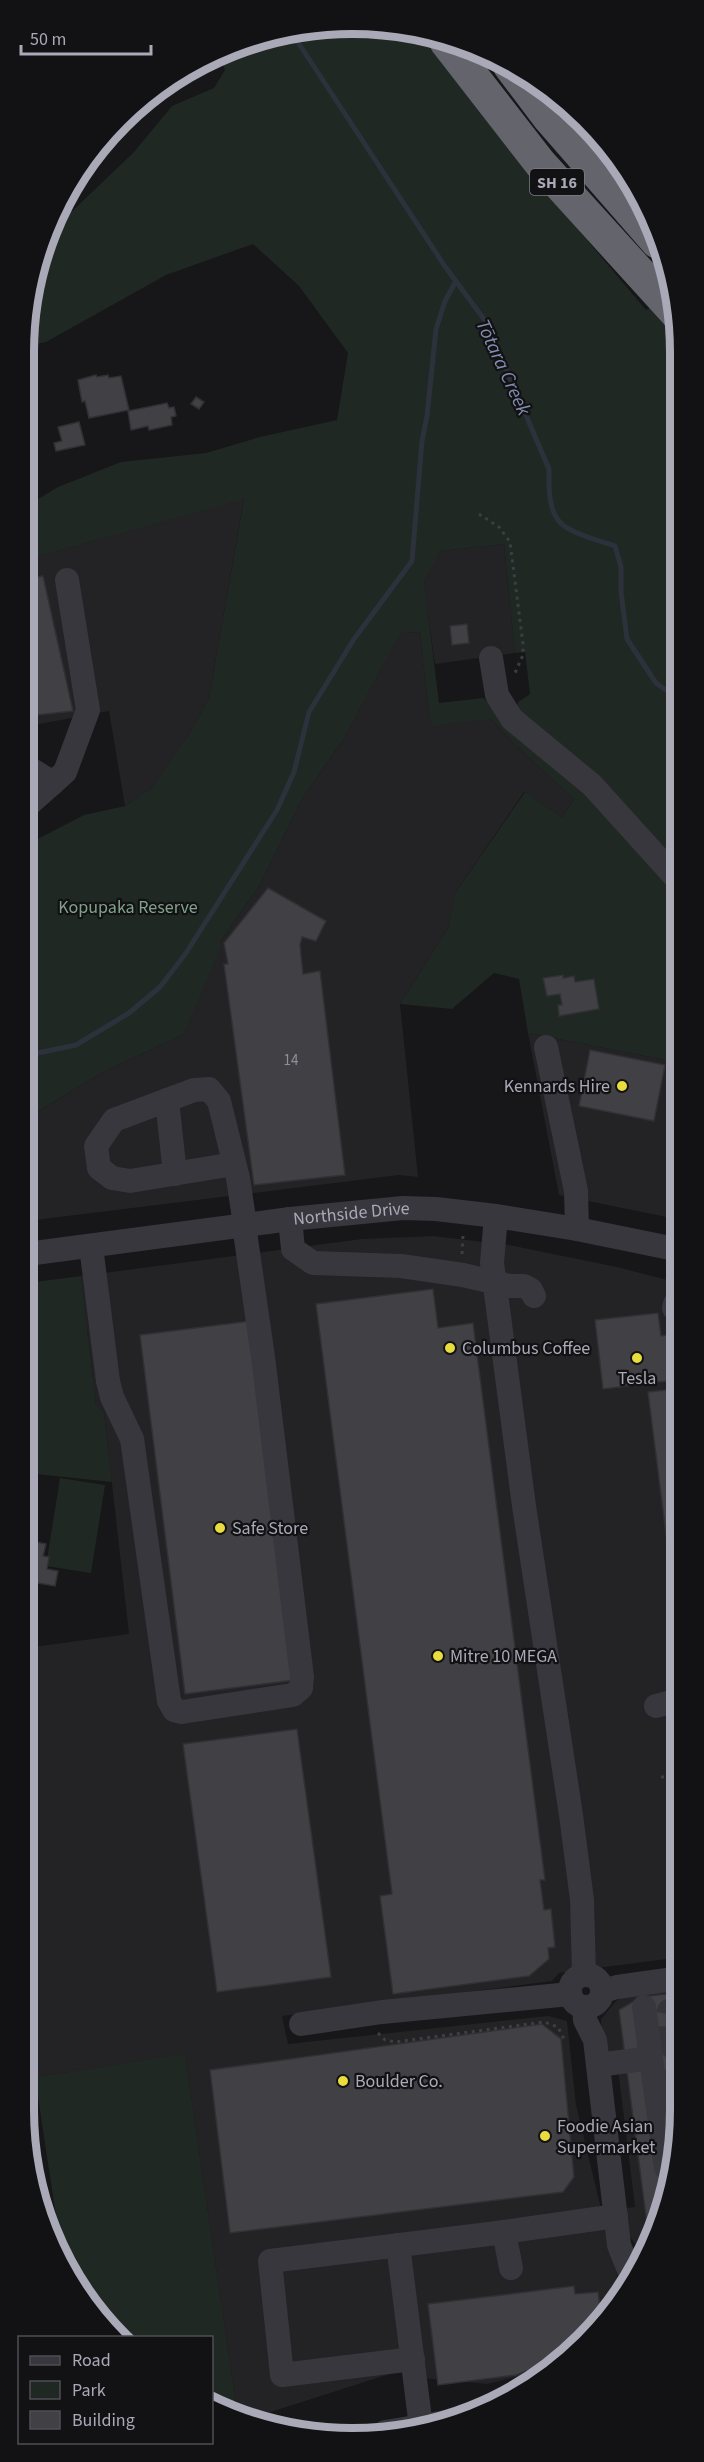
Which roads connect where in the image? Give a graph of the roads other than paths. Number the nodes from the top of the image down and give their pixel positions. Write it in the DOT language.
graph roads {
  1 [pos="453,51"];
  2 [pos="525,86"];
  3 [pos="643,226"];
  4 [pos="665,301"];
  5 [pos="67,580"];
  6 [pos="491,658"];
  7 [pos="34,770"];
  8 [pos="59,777"];
  9 [pos="34,800"];
  10 [pos="670,871"];
  11 [pos="546,1047"];
  12 [pos="167,1100"];
  13 [pos="234,1164"];
  14 [pos="175,1174"];
  15 [pos="496,1216"];
  16 [pos="290,1219"];
  17 [pos="245,1225"];
  18 [pos="577,1229"];
  19 [pos="91,1246"];
  20 [pos="670,1248"];
  21 [pos="34,1253"];
  22 [pos="494,1281"];
  23 [pos="534,1296"];
  24 [pos="584,1975"];
  25 [pos="670,1980"];
  26 [pos="603,1991"];
  27 [pos="577,2001"];
  28 [pos="644,2007"];
  29 [pos="301,2024"];
  30 [pos="651,2058"];
  31 [pos="598,2065"];
  32 [pos="665,2161"];
  33 [pos="616,2216"];
  34 [pos="504,2232"];
  35 [pos="398,2246"];
  36 [pos="628,2267"];
  37 [pos="511,2268"];
  38 [pos="412,2359"];
  39 [pos="420,2420"];
  1 -- 4 [label="highway, SH 16"];
  2 -- 3 [label="highway, SH 16"];
  5 -- 8 [label="street"];
  6 -- 10 [label="street"];
  7 -- 8 [label="street"];
  8 -- 9 [label="street"];
  11 -- 18 [label="street"];
  12 -- 13 [label="street"];
  12 -- 14 [label="street"];
  12 -- 14 [label="street"];
  13 -- 14 [label="street"];
  13 -- 17 [label="street"];
  15 -- 16 [label="street, Northside Drive"];
  15 -- 18 [label="street, Northside Drive"];
  15 -- 22 [label="street"];
  16 -- 17 [label="street, Northside Drive"];
  16 -- 22 [label="street"];
  17 -- 19 [label="street, Northside Drive"];
  17 -- 19 [label="street"];
  18 -- 20 [label="street, Northside Drive"];
  19 -- 21 [label="street, Northside Drive"];
  22 -- 23 [label="street"];
  22 -- 24 [label="street"];
  24 -- 26 [label="street"];
  24 -- 27 [label="street"];
  25 -- 26 [label="street"];
  26 -- 27 [label="street"];
  27 -- 29 [label="street"];
  27 -- 31 [label="street"];
  28 -- 30 [label="street"];
  30 -- 31 [label="street"];
  30 -- 32 [label="street"];
  31 -- 33 [label="street"];
  33 -- 34 [label="street"];
  33 -- 36 [label="street"];
  34 -- 35 [label="street"];
  34 -- 37 [label="street"];
  35 -- 38 [label="street"];
  35 -- 38 [label="street"];
  38 -- 39 [label="street"];
}
